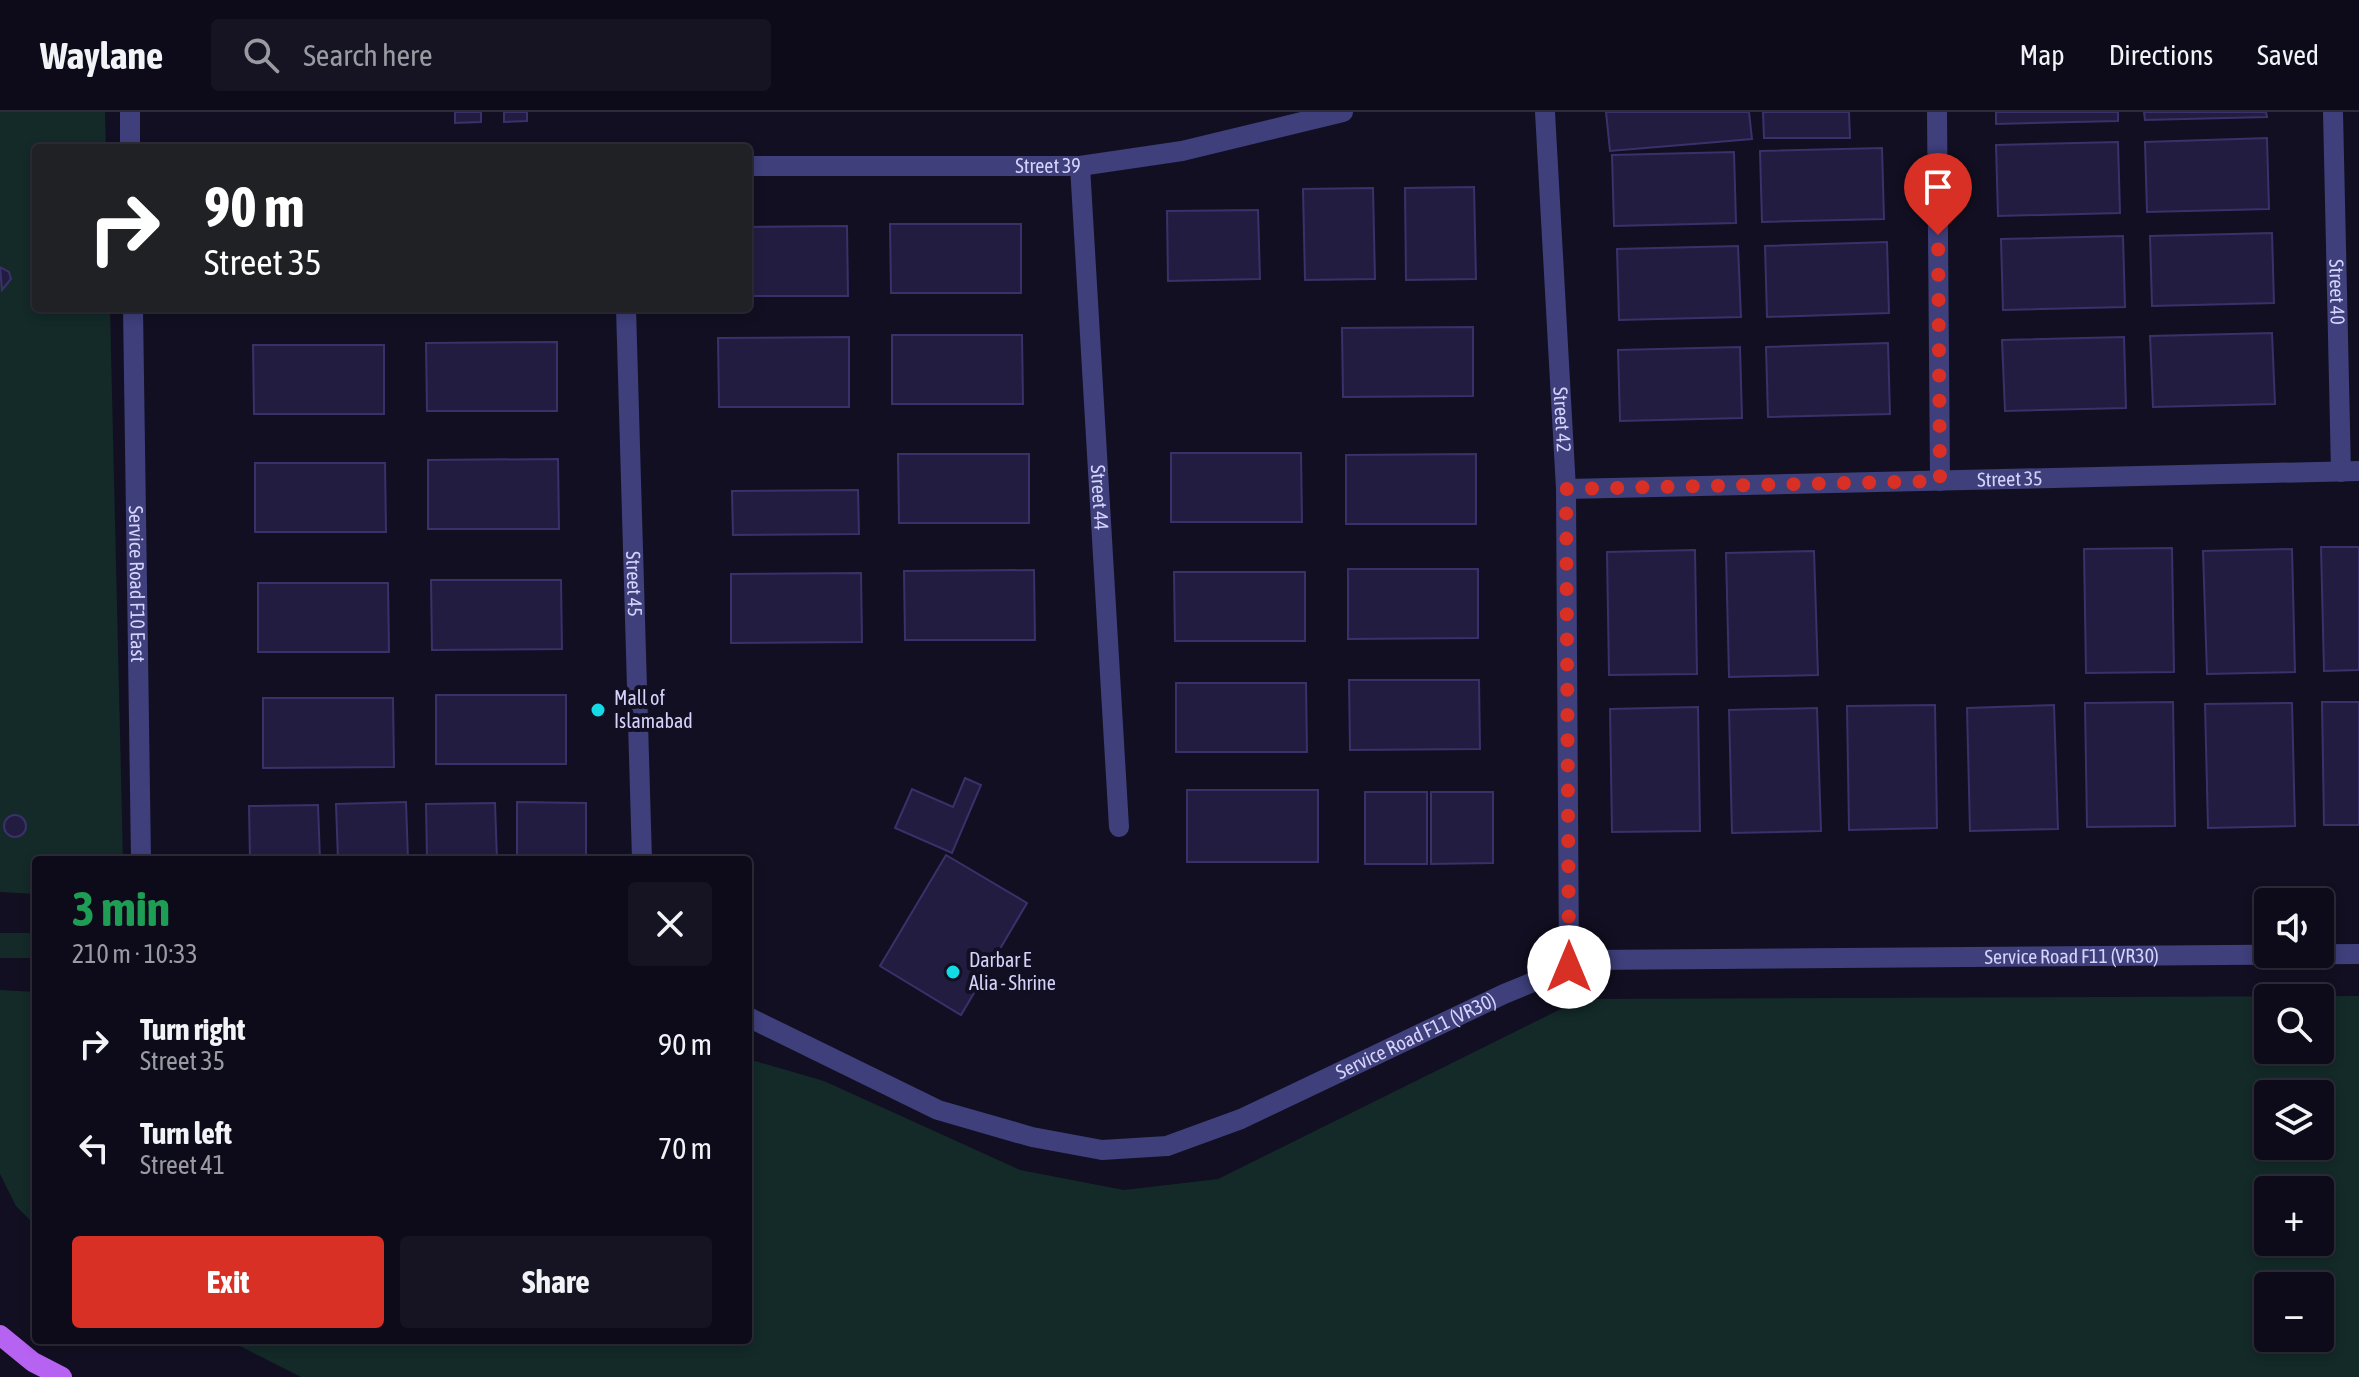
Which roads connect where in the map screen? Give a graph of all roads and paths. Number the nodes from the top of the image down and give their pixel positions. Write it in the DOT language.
graph roads {
  1 [pos="130,112"];
  2 [pos="1545,112"];
  3 [pos="1937,112"];
  4 [pos="2333,112"];
  5 [pos="1338,113"];
  6 [pos="130,144"];
  7 [pos="752,166"];
  8 [pos="1080,166"];
  9 [pos="133,312"];
  10 [pos="626,312"];
  11 [pos="2350,472"];
  12 [pos="1940,481"];
  13 [pos="1566,489"];
  14 [pos="1119,827"];
  15 [pos="141,856"];
  16 [pos="642,856"];
  17 [pos="2359,954"];
  18 [pos="1569,967"];
  19 [pos="752,1019"];
  20 [pos="0,1335"];
  21 [pos="62,1377"];
  1 -- 6 [label="street"];
  2 -- 13 [label="street, Street 42"];
  3 -- 12 [label="street"];
  4 -- 11 [label="street, Street 40"];
  5 -- 8 [label="street, Street 39"];
  7 -- 8 [label="street, Street 39"];
  8 -- 14 [label="street, Street 44"];
  9 -- 15 [label="street, Service Road F10 East"];
  10 -- 16 [label="street, Street 45"];
  11 -- 12 [label="street, Street 35"];
  12 -- 13 [label="street, Street 35"];
  13 -- 18 [label="street, Street 42"];
  17 -- 18 [label="street, Service Road F11 (VR30)"];
  18 -- 19 [label="street, Service Road F11 (VR30)"];
  20 -- 21 [label="main road"];
}
